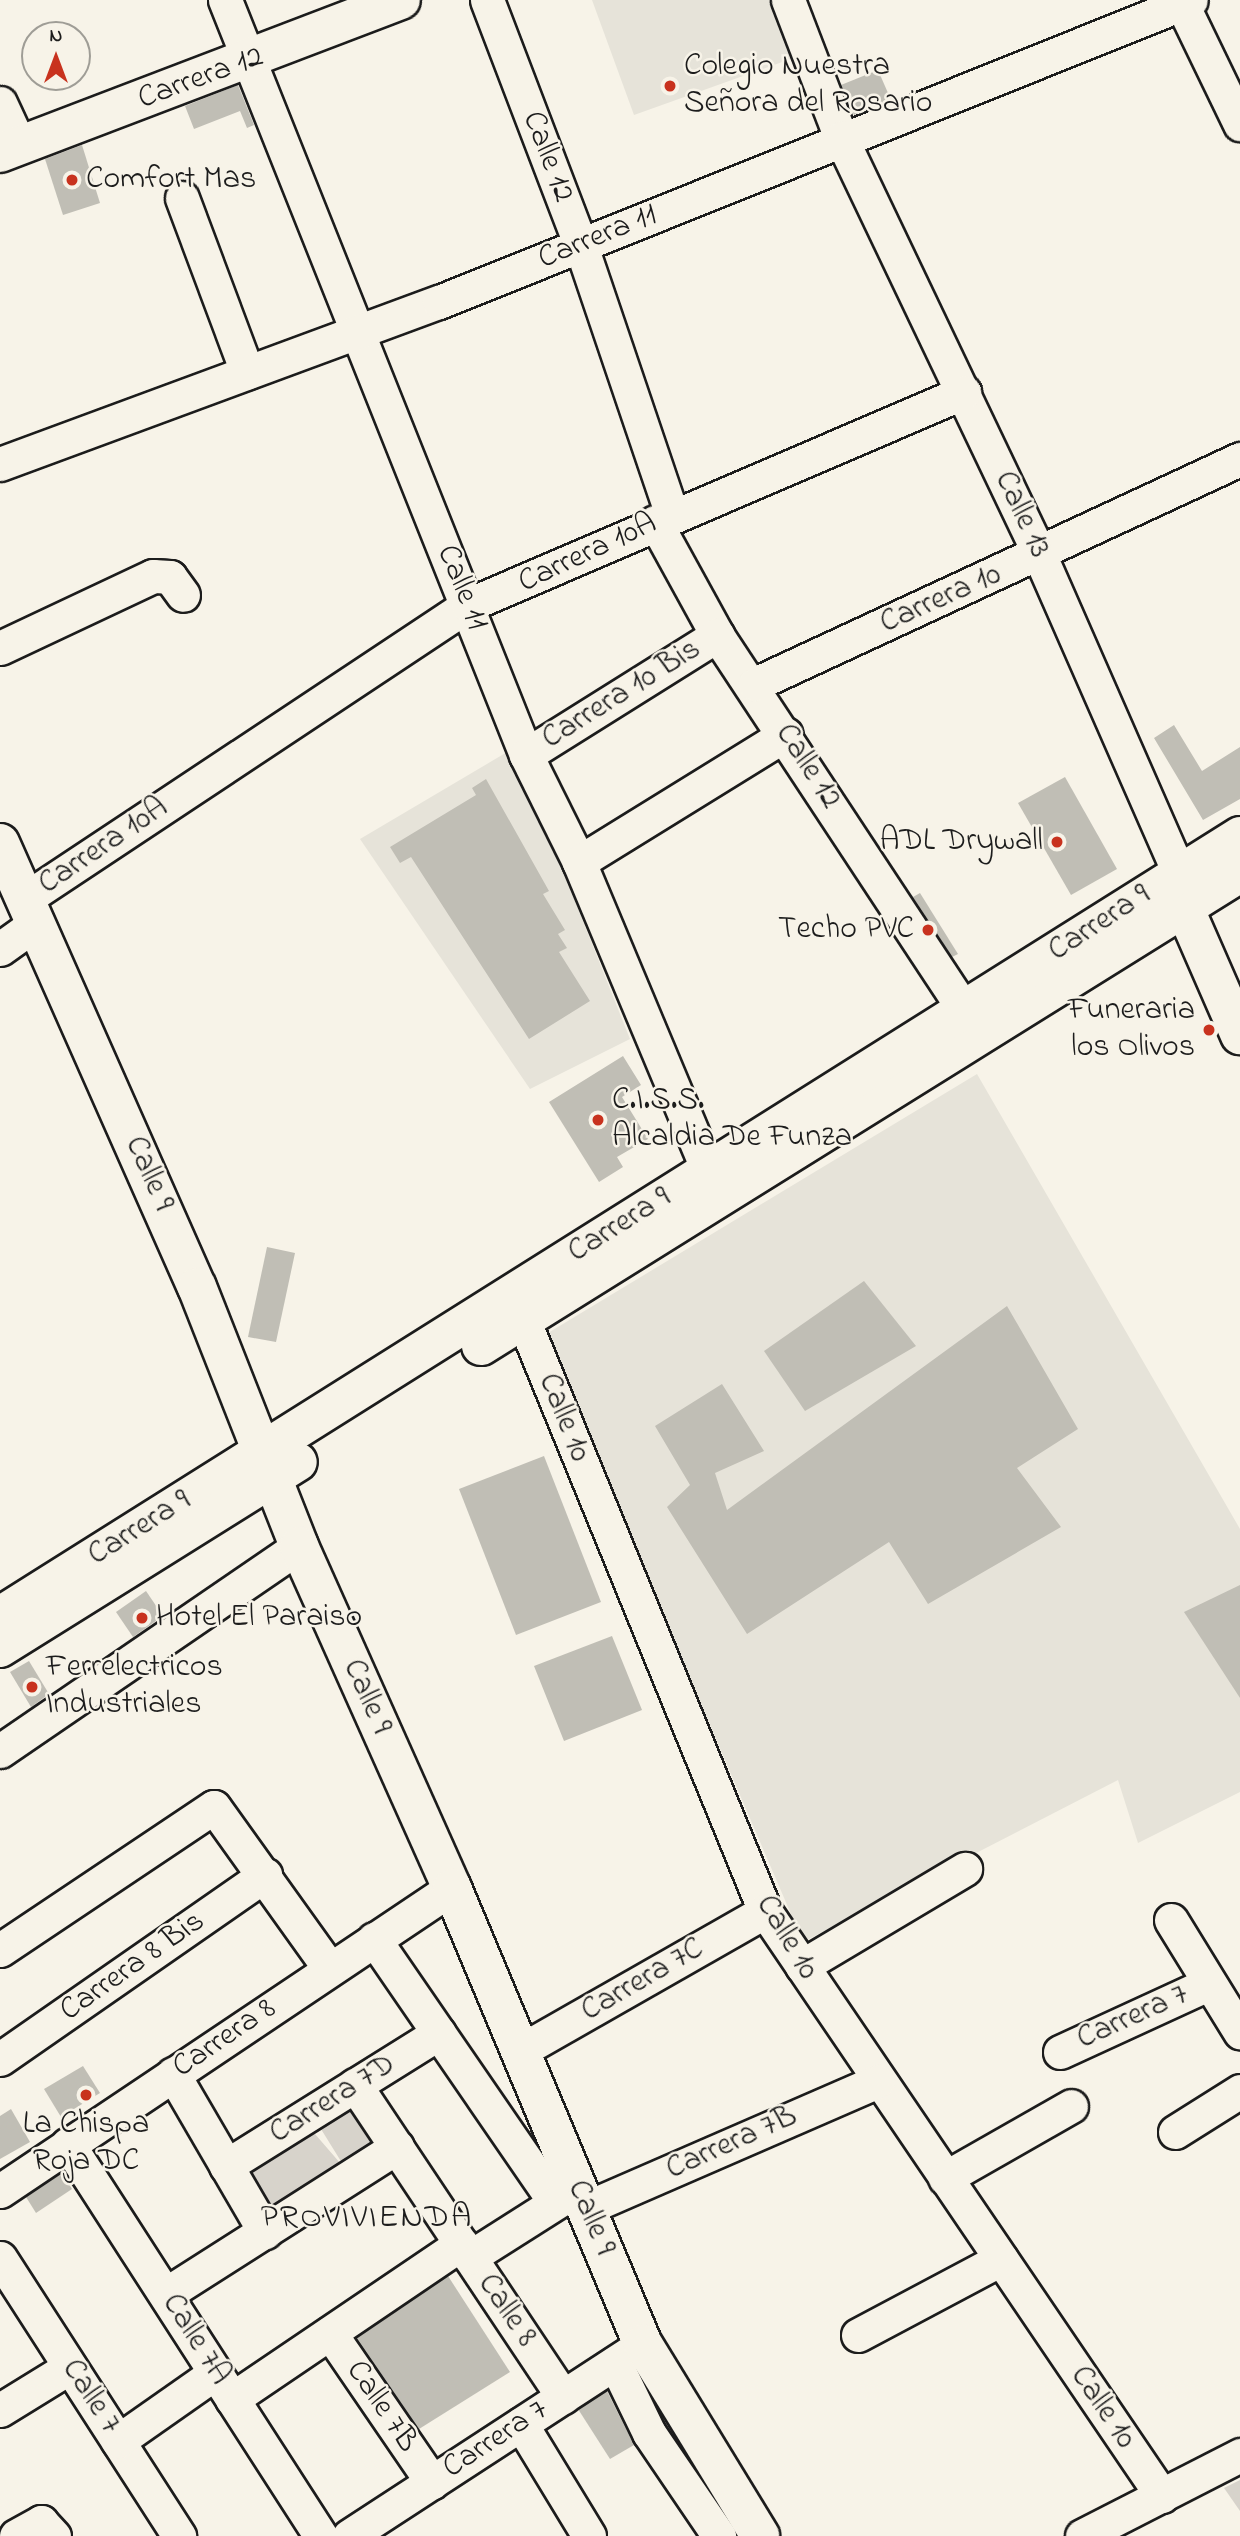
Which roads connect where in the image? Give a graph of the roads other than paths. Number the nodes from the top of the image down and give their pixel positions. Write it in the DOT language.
graph roads {
  1 [pos="225,0"];
  2 [pos="401,0"];
  3 [pos="487,0"];
  4 [pos="788,0"];
  5 [pos="1184,1"];
  6 [pos="248,63"];
  7 [pos="0,103"];
  8 [pos="1240,124"];
  9 [pos="841,138"];
  10 [pos="10,148"];
  11 [pos="182,198"];
  12 [pos="581,246"];
  13 [pos="361,333"];
  14 [pos="247,372"];
  15 [pos="964,392"];
  16 [pos="1240,460"];
  17 [pos="0,464"];
  18 [pos="664,518"];
  19 [pos="1040,556"];
  20 [pos="183,595"];
  21 [pos="468,605"];
  22 [pos="718,635"];
  23 [pos="0,648"];
  24 [pos="755,684"];
  25 [pos="786,734"];
  26 [pos="526,755"];
  27 [pos="1240,836"];
  28 [pos="0,843"];
  29 [pos="579,862"];
  30 [pos="1240,873"];
  31 [pos="1181,890"];
  32 [pos="30,911"];
  33 [pos="0,949"];
  34 [pos="964,1010"];
  35 [pos="1240,1035"];
  36 [pos="708,1170"];
  37 [pos="523,1319"];
  38 [pos="271,1463"];
  39 [pos="299,1546"];
  40 [pos="0,1616"];
  41 [pos="0,1648"];
  42 [pos="4,1738"];
  43 [pos="965,1869"];
  44 [pos="265,1875"];
  45 [pos="452,1888"];
  46 [pos="765,1911"];
  47 [pos="1171,1920"];
  48 [pos="374,1939"];
  49 [pos="0,1950"];
  50 [pos="802,1966"];
  51 [pos="330,1969"];
  52 [pos="1206,1985"];
  53 [pos="1240,2032"];
  54 [pos="439,2033"];
  55 [pos="520,2051"];
  56 [pos="1060,2052"];
  57 [pos="0,2059"];
  58 [pos="173,2074"];
  59 [pos="878,2081"];
  60 [pos="355,2085"];
  61 [pos="1240,2091"];
  62 [pos="1071,2106"];
  63 [pos="1175,2132"];
  64 [pos="68,2144"];
  65 [pos="397,2147"];
  66 [pos="226,2166"];
  67 [pos="945,2178"];
  68 [pos="0,2191"];
  69 [pos="573,2199"];
  70 [pos="265,2232"];
  71 [pos="466,2251"];
  72 [pos="0,2258"];
  73 [pos="1001,2259"];
  74 [pos="166,2294"];
  75 [pos="330,2333"];
  76 [pos="858,2335"];
  77 [pos="629,2353"];
  78 [pos="71,2367"];
  79 [pos="224,2386"];
  80 [pos="563,2397"];
  81 [pos="0,2410"];
  82 [pos="521,2424"];
  83 [pos="118,2441"];
  84 [pos="1240,2455"];
  85 [pos="432,2482"];
  86 [pos="1162,2497"];
  87 [pos="580,2533"];
  88 [pos="179,2536"];
  89 [pos="321,2536"];
  90 [pos="349,2536"];
  91 [pos="719,2536"];
  92 [pos="760,2536"];
  93 [pos="1082,2536"];
  1 -- 6 [label="street, Calle 11"];
  2 -- 6 [label="main road, Carrera 12"];
  3 -- 12 [label="street, Calle 12"];
  4 -- 9 [label="street, Calle 13"];
  5 -- 8 [label="street"];
  5 -- 9 [label="street, Carrera 11"];
  6 -- 10 [label="main road, Carrera 12"];
  6 -- 13 [label="street, Calle 11"];
  7 -- 10 [label="street"];
  9 -- 12 [label="street, Carrera 11"];
  9 -- 15 [label="street, Calle 13"];
  11 -- 14 [label="street"];
  12 -- 13 [label="street, Carrera 11"];
  12 -- 18 [label="street, Calle 12"];
  13 -- 14 [label="street, Carrera 11"];
  13 -- 21 [label="street, Calle 11"];
  14 -- 17 [label="street, Carrera 11"];
  15 -- 18 [label="street, Carrera 10A"];
  15 -- 19 [label="street, Calle 13"];
  16 -- 19 [label="street, Carrera 10"];
  18 -- 21 [label="street, Carrera 10A"];
  18 -- 22 [label="street, Calle 12"];
  19 -- 24 [label="street, Carrera 10"];
  19 -- 31 [label="street, Calle 13"];
  20 -- 23 [label="street"];
  21 -- 26 [label="street, Calle 11"];
  21 -- 32 [label="street, Carrera 10A"];
  22 -- 24 [label="street, Calle 12"];
  22 -- 26 [label="street, Carrera 10 Bis"];
  24 -- 25 [label="street, Calle 12"];
  25 -- 29 [label="street"];
  25 -- 34 [label="street, Calle 12"];
  26 -- 29 [label="street, Calle 11"];
  27 -- 31 [label="main road, Carrera 9"];
  28 -- 32 [label="main road, Calle 9"];
  29 -- 36 [label="street, Calle 11"];
  30 -- 31 [label="main road, Carrera 9"];
  31 -- 34 [label="main road, Carrera 9"];
  31 -- 35 [label="main road, Calle 13"];
  31 -- 37 [label="main road, Carrera 9"];
  32 -- 33 [label="street, Carrera 10A"];
  32 -- 38 [label="main road, Calle 9"];
  34 -- 36 [label="main road, Carrera 9"];
  36 -- 38 [label="main road, Carrera 9"];
  37 -- 38 [label="main road, Carrera 9"];
  37 -- 46 [label="street, Calle 10"];
  38 -- 39 [label="main road, Calle 9"];
  38 -- 40 [label="main road, Carrera 9"];
  38 -- 41 [label="main road, Carrera 9"];
  39 -- 42 [label="street"];
  39 -- 45 [label="main road, Calle 9"];
  43 -- 50 [label="street"];
  44 -- 49 [label="street"];
  44 -- 51 [label="street"];
  44 -- 57 [label="street, Carrera 8 Bis"];
  45 -- 48 [label="street, Carrera 8"];
  45 -- 55 [label="main road, Calle 9"];
  46 -- 50 [label="street, Calle 10"];
  46 -- 55 [label="street, Carrera 7C"];
  47 -- 52 [label="street"];
  48 -- 51 [label="street, Carrera 8"];
  48 -- 54 [label="street"];
  50 -- 59 [label="street, Calle 10"];
  51 -- 58 [label="street, Carrera 8"];
  52 -- 53 [label="street"];
  52 -- 56 [label="street, Carrera 7"];
  54 -- 60 [label="street, Carrera 7D"];
  54 -- 69 [label="street"];
  55 -- 69 [label="main road, Calle 9"];
  58 -- 64 [label="street, Carrera 8"];
  58 -- 66 [label="street"];
  59 -- 67 [label="street, Calle 10"];
  59 -- 69 [label="street, Carrera 7B"];
  60 -- 65 [label="street, Calle 8"];
  60 -- 66 [label="street, Carrera 7D"];
  61 -- 63 [label="street"];
  62 -- 67 [label="street"];
  64 -- 68 [label="street, Carrera 8"];
  64 -- 74 [label="street, Calle 7A"];
  65 -- 70 [label="street"];
  65 -- 71 [label="street, Calle 8"];
  66 -- 70 [label="street"];
  67 -- 73 [label="street, Calle 10"];
  69 -- 71 [label="street, Carrera 7B"];
  69 -- 77 [label="main road, Calle 9"];
  70 -- 74 [label="street"];
  71 -- 75 [label="street, Carrera 7B"];
  71 -- 80 [label="street, Calle 8"];
  72 -- 78 [label="street, Calle 7"];
  73 -- 76 [label="street"];
  73 -- 86 [label="street, Calle 10"];
  74 -- 79 [label="street, Calle 7A"];
  75 -- 79 [label="street, Carrera 7B"];
  75 -- 85 [label="street, Calle 7B"];
  77 -- 80 [label="street, Carrera 7"];
  77 -- 91 [label="street"];
  77 -- 92 [label="main road, Calle 9"];
  78 -- 81 [label="street"];
  78 -- 83 [label="street, Calle 7"];
  79 -- 83 [label="street, Carrera 7B"];
  79 -- 89 [label="street, Calle 7A"];
  80 -- 82 [label="street, Carrera 7"];
  82 -- 85 [label="street, Carrera 7"];
  82 -- 87 [label="street"];
  83 -- 88 [label="street, Calle 7"];
  84 -- 86 [label="street"];
  85 -- 90 [label="street, Carrera 7"];
  86 -- 93 [label="street"];
}
